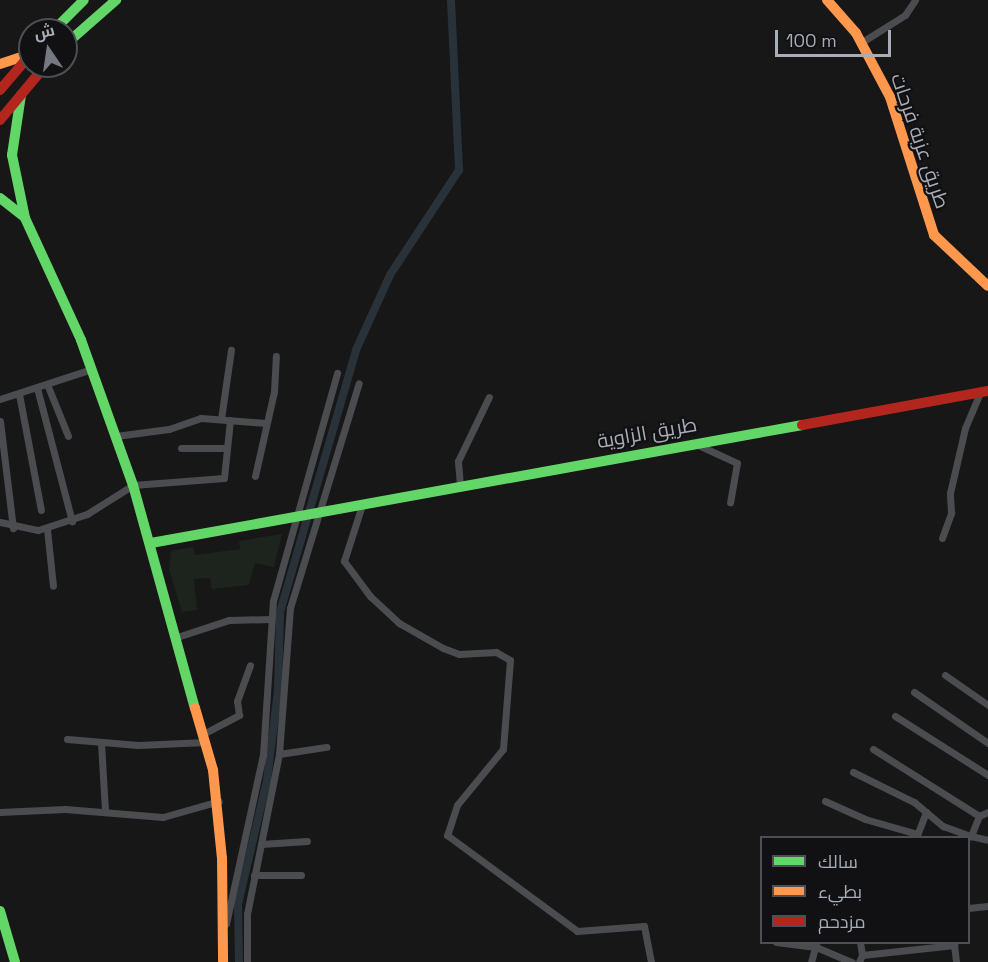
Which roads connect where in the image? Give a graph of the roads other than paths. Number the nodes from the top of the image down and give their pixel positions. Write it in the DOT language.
graph roads {
  1 [pos="84,0"];
  2 [pos="116,0"];
  3 [pos="827,0"];
  4 [pos="915,0"];
  5 [pos="66,18"];
  6 [pos="78,34"];
  7 [pos="862,42"];
  8 [pos="18,58"];
  9 [pos="0,64"];
  10 [pos="18,68"];
  11 [pos="35,78"];
  12 [pos="0,90"];
  13 [pos="22,93"];
  14 [pos="0,120"];
  15 [pos="0,198"];
  16 [pos="25,218"];
  17 [pos="988,286"];
  18 [pos="231,350"];
  19 [pos="276,356"];
  20 [pos="92,369"];
  21 [pos="338,373"];
  22 [pos="359,383"];
  23 [pos="47,384"];
  24 [pos="37,388"];
  25 [pos="984,392"];
  26 [pos="19,394"];
  27 [pos="489,397"];
  28 [pos="0,399"];
  29 [pos="220,419"];
  30 [pos="230,420"];
  31 [pos="0,421"];
  32 [pos="266,423"];
  33 [pos="68,436"];
  34 [pos="116,436"];
  35 [pos="694,443"];
  36 [pos="181,448"];
  37 [pos="224,448"];
  38 [pos="255,476"];
  39 [pos="133,485"];
  40 [pos="460,485"];
  41 [pos="730,502"];
  42 [pos="362,505"];
  43 [pos="41,510"];
  44 [pos="315,514"];
  45 [pos="298,517"];
  46 [pos="72,521"];
  47 [pos="0,522"];
  48 [pos="13,528"];
  49 [pos="47,529"];
  50 [pos="942,538"];
  51 [pos="151,543"];
  52 [pos="53,586"];
  53 [pos="270,619"];
  54 [pos="177,637"];
  55 [pos="250,665"];
  56 [pos="945,675"];
  57 [pos="914,692"];
  58 [pos="988,705"];
  59 [pos="895,716"];
  60 [pos="205,738"];
  61 [pos="67,739"];
  62 [pos="101,743"];
  63 [pos="988,743"];
  64 [pos="326,747"];
  65 [pos="873,748"];
  66 [pos="279,754"];
  67 [pos="852,772"];
  68 [pos="988,776"];
  69 [pos="219,801"];
  70 [pos="825,801"];
  71 [pos="105,811"];
  72 [pos="0,812"];
  73 [pos="926,812"];
  74 [pos="988,812"];
  75 [pos="979,816"];
  76 [pos="916,836"];
  77 [pos="971,836"];
  78 [pos="988,840"];
  79 [pos="307,841"];
  80 [pos="261,844"];
  81 [pos="254,875"];
  82 [pos="301,875"];
  83 [pos="988,906"];
  84 [pos="970,908"];
  85 [pos="0,911"];
  86 [pos="223,935"];
  87 [pos="816,945"];
  88 [pos="861,958"];
  89 [pos="15,962"];
  90 [pos="223,962"];
  91 [pos="247,962"];
  92 [pos="651,962"];
  93 [pos="811,962"];
  94 [pos="852,962"];
  95 [pos="956,962"];
  1 -- 5 [label="main road"];
  2 -- 6 [label="main road"];
  3 -- 7 [label="main road, طريق عزبة فرحات"];
  4 -- 7 [label="street"];
  7 -- 17 [label="main road, طريق عزبة فرحات"];
  8 -- 9 [label="main road"];
  10 -- 12 [label="main road"];
  11 -- 13 [label="main road"];
  13 -- 14 [label="main road"];
  13 -- 16 [label="main road"];
  15 -- 16 [label="main road"];
  16 -- 20 [label="main road"];
  18 -- 29 [label="street"];
  19 -- 32 [label="street"];
  20 -- 23 [label="street"];
  20 -- 34 [label="main road"];
  21 -- 45 [label="street"];
  22 -- 44 [label="street"];
  23 -- 24 [label="street"];
  23 -- 33 [label="street"];
  24 -- 26 [label="street"];
  24 -- 46 [label="street"];
  25 -- 35 [label="main road, طريق الزاوية"];
  25 -- 50 [label="street"];
  26 -- 28 [label="street"];
  26 -- 43 [label="street"];
  27 -- 40 [label="street"];
  29 -- 30 [label="street"];
  29 -- 34 [label="street"];
  30 -- 32 [label="street"];
  30 -- 37 [label="street"];
  31 -- 48 [label="street"];
  32 -- 38 [label="street"];
  34 -- 39 [label="main road"];
  35 -- 40 [label="main road, طريق الزاوية"];
  35 -- 41 [label="street"];
  36 -- 37 [label="street"];
  37 -- 39 [label="street"];
  39 -- 46 [label="street"];
  39 -- 51 [label="main road"];
  40 -- 42 [label="main road, طريق الزاوية"];
  42 -- 44 [label="main road, طريق الزاوية"];
  42 -- 92 [label="street"];
  44 -- 45 [label="main road, طريق الزاوية"];
  44 -- 66 [label="street"];
  45 -- 51 [label="main road, طريق الزاوية"];
  45 -- 53 [label="street"];
  46 -- 49 [label="street"];
  47 -- 48 [label="street"];
  48 -- 49 [label="street"];
  49 -- 52 [label="street"];
  51 -- 54 [label="main road"];
  53 -- 54 [label="street"];
  53 -- 86 [label="street"];
  54 -- 60 [label="main road"];
  55 -- 60 [label="street"];
  56 -- 58 [label="street"];
  57 -- 63 [label="street"];
  59 -- 68 [label="street"];
  60 -- 62 [label="street"];
  60 -- 69 [label="main road"];
  61 -- 62 [label="street"];
  62 -- 71 [label="street"];
  64 -- 66 [label="street"];
  65 -- 75 [label="street"];
  66 -- 80 [label="street"];
  67 -- 73 [label="street"];
  69 -- 71 [label="street"];
  69 -- 86 [label="main road"];
  70 -- 76 [label="street"];
  71 -- 72 [label="street"];
  73 -- 76 [label="street"];
  73 -- 77 [label="street"];
  74 -- 75 [label="street"];
  75 -- 77 [label="street"];
  77 -- 78 [label="street"];
  79 -- 80 [label="street"];
  80 -- 81 [label="street"];
  81 -- 82 [label="street"];
  81 -- 91 [label="street"];
  83 -- 84 [label="street"];
  85 -- 89 [label="main road"];
  86 -- 90 [label="main road"];
  87 -- 93 [label="street"];
  87 -- 94 [label="street"];
  88 -- 95 [label="street"];
}
